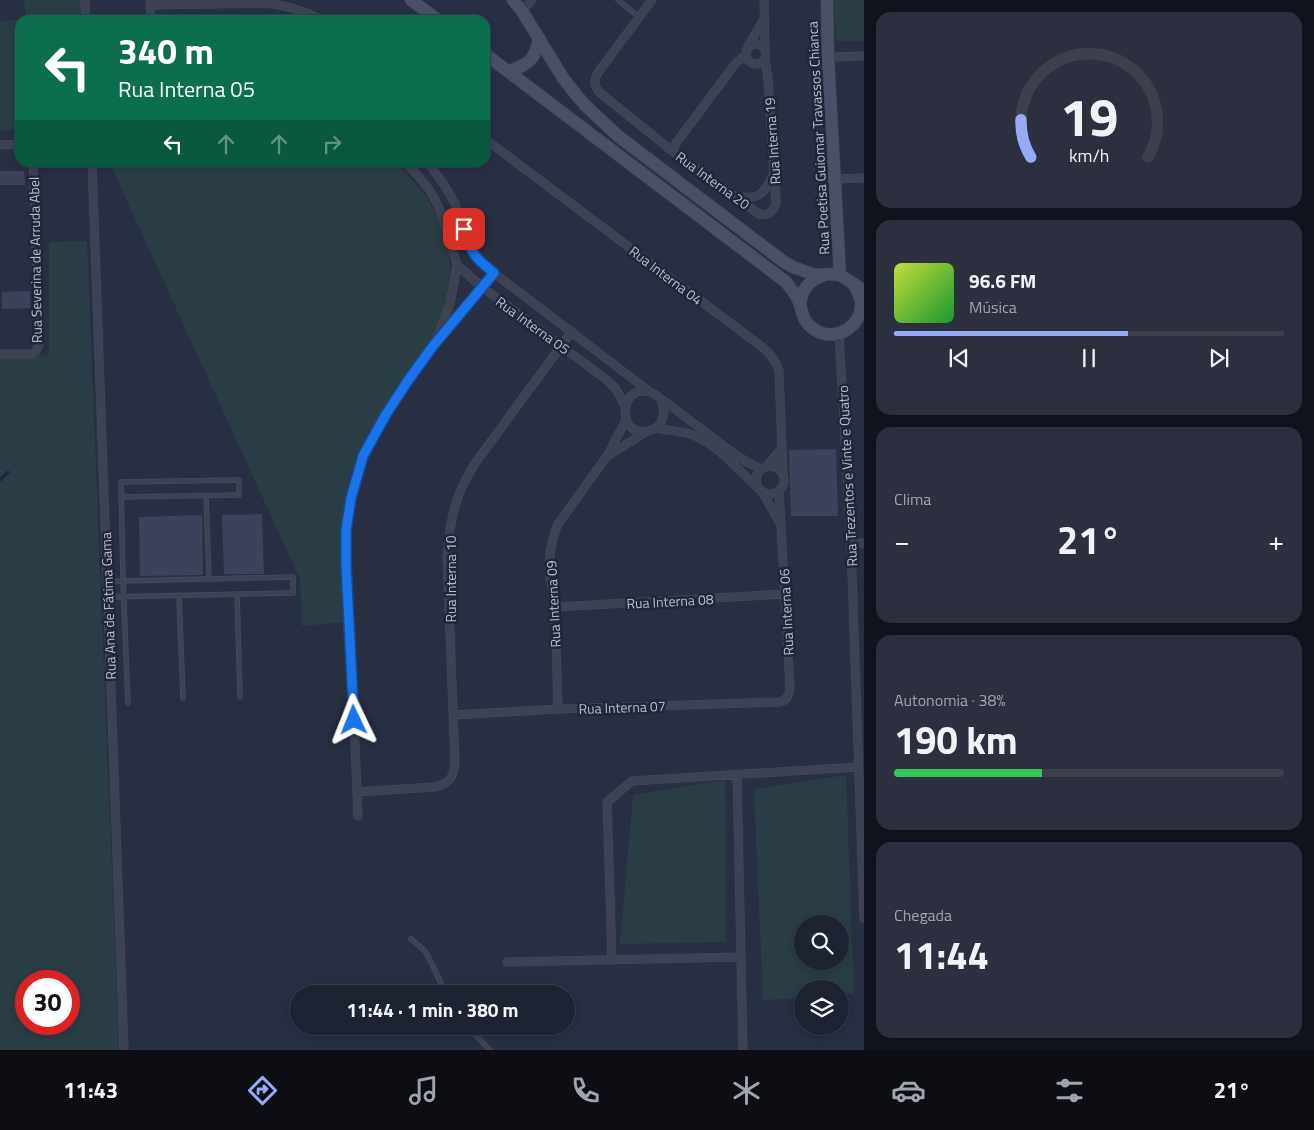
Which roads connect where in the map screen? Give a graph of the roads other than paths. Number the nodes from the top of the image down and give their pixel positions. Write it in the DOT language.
graph roads {
  1 [pos="85,0"];
  2 [pos="513,0"];
  3 [pos="532,0"];
  4 [pos="618,0"];
  5 [pos="652,0"];
  6 [pos="764,0"];
  7 [pos="827,0"];
  8 [pos="412,1"];
  9 [pos="150,2"];
  10 [pos="522,11"];
  11 [pos="86,15"];
  12 [pos="150,15"];
  13 [pos="312,15"];
  14 [pos="431,15"];
  15 [pos="639,17"];
  16 [pos="764,17"];
  17 [pos="539,38"];
  18 [pos="765,54"];
  19 [pos="864,56"];
  20 [pos="749,57"];
  21 [pos="828,57"];
  22 [pos="490,58"];
  23 [pos="509,71"];
  24 [pos="768,79"];
  25 [pos="490,143"];
  26 [pos="15,144"];
  27 [pos="0,145"];
  28 [pos="671,150"];
  29 [pos="33,167"];
  30 [pos="92,167"];
  31 [pos="410,167"];
  32 [pos="431,167"];
  33 [pos="774,173"];
  34 [pos="864,178"];
  35 [pos="835,179"];
  36 [pos="736,197"];
  37 [pos="776,203"];
  38 [pos="457,265"];
  39 [pos="494,273"];
  40 [pos="826,274"];
  41 [pos="840,275"];
  42 [pos="482,287"];
  43 [pos="859,287"];
  44 [pos="800,304"];
  45 [pos="862,316"];
  46 [pos="572,331"];
  47 [pos="839,334"];
  48 [pos="561,345"];
  49 [pos="433,346"];
  50 [pos="0,354"];
  51 [pos="650,392"];
  52 [pos="661,400"];
  53 [pos="625,406"];
  54 [pos="626,420"];
  55 [pos="655,428"];
  56 [pos="646,432"];
  57 [pos="782,448"];
  58 [pos="607,456"];
  59 [pos="764,467"];
  60 [pos="783,474"];
  61 [pos="759,489"];
  62 [pos="779,491"];
  63 [pos="206,496"];
  64 [pos="121,497"];
  65 [pos="782,527"];
  66 [pos="851,544"];
  67 [pos="864,544"];
  68 [pos="209,579"];
  69 [pos="107,581"];
  70 [pos="123,581"];
  71 [pos="237,594"];
  72 [pos="786,594"];
  73 [pos="179,596"];
  74 [pos="108,597"];
  75 [pos="124,597"];
  76 [pos="554,607"];
  77 [pos="788,696"];
  78 [pos="240,697"];
  79 [pos="183,698"];
  80 [pos="128,703"];
  81 [pos="558,709"];
  82 [pos="454,715"];
  83 [pos="858,768"];
  84 [pos="737,775"];
  85 [pos="862,789"];
  86 [pos="356,792"];
  87 [pos="358,816"];
  88 [pos="864,919"];
  89 [pos="411,939"];
  90 [pos="741,957"];
  91 [pos="612,960"];
  92 [pos="508,962"];
  93 [pos="442,985"];
  94 [pos="476,1035"];
  95 [pos="124,1050"];
  96 [pos="490,1050"];
  97 [pos="743,1050"];
  1 -- 11 [label="street"];
  2 -- 10 [label="main road"];
  3 -- 10 [label="street"];
  4 -- 15 [label="lane"];
  5 -- 15 [label="street, Rua Interna 20"];
  6 -- 16 [label="street, Rua Interna 19"];
  7 -- 21 [label="main road, Rua Poetisa Guiomar Travassos Chianca"];
  8 -- 14 [label="main road"];
  9 -- 12 [label="street"];
  9 -- 13 [label="street"];
  10 -- 17 [label="main road"];
  15 -- 28 [label="street, Rua Interna 20"];
  16 -- 18 [label="street, Rua Interna 19"];
  16 -- 20 [label="street, Rua Interna 19"];
  17 -- 23 [label="main road"];
  17 -- 40 [label="main road"];
  18 -- 20 [label="street"];
  18 -- 20 [label="street"];
  18 -- 24 [label="street, Rua Interna 19"];
  19 -- 21 [label="street"];
  20 -- 24 [label="street, Rua Interna 19"];
  20 -- 28 [label="street, Rua Interna 20"];
  21 -- 35 [label="main road, Rua Poetisa Guiomar Travassos Chianca"];
  22 -- 23 [label="main road"];
  23 -- 44 [label="main road"];
  24 -- 33 [label="street, Rua Interna 19"];
  25 -- 57 [label="street, Rua Interna 04"];
  26 -- 27 [label="street"];
  28 -- 36 [label="street, Rua Interna 20"];
  29 -- 50 [label="street, Rua Severina de Arruda Abel"];
  30 -- 69 [label="street, Rua Ana de Fátima Gama"];
  31 -- 38 [label="street"];
  32 -- 39 [label="street, Rua Interna 05"];
  33 -- 36 [label="street"];
  33 -- 37 [label="street, Rua Interna 19"];
  34 -- 35 [label="street"];
  35 -- 41 [label="main road, Rua Poetisa Guiomar Travassos Chianca"];
  36 -- 37 [label="street, Rua Interna 20"];
  38 -- 42 [label="street, Rua Interna 05"];
  38 -- 49 [label="street"];
  39 -- 42 [label="street"];
  39 -- 46 [label="street, Rua Interna 05"];
  40 -- 41 [label="main road"];
  40 -- 44 [label="main road"];
  41 -- 43 [label="main road"];
  42 -- 48 [label="street, Rua Interna 05"];
  42 -- 49 [label="street"];
  43 -- 45 [label="main road"];
  44 -- 47 [label="main road"];
  45 -- 47 [label="main road"];
  46 -- 48 [label="street, Rua Interna 10"];
  46 -- 51 [label="street, Rua Interna 05"];
  47 -- 66 [label="street, Rua Trezentos e Vinte e Quatro"];
  48 -- 53 [label="street, Rua Interna 05"];
  48 -- 82 [label="street, Rua Interna 10"];
  49 -- 86 [label="street"];
  51 -- 52 [label="street"];
  51 -- 53 [label="street"];
  52 -- 55 [label="street"];
  52 -- 59 [label="street"];
  53 -- 54 [label="street"];
  54 -- 56 [label="street"];
  54 -- 58 [label="street, Rua Interna 09"];
  55 -- 56 [label="street"];
  55 -- 61 [label="street"];
  56 -- 58 [label="street, Rua Interna 09"];
  57 -- 59 [label="street"];
  57 -- 60 [label="street, Rua Interna 04"];
  58 -- 76 [label="street, Rua Interna 09"];
  59 -- 60 [label="street"];
  59 -- 61 [label="street"];
  60 -- 62 [label="street"];
  61 -- 62 [label="street"];
  61 -- 65 [label="street, Rua Interna 06"];
  62 -- 65 [label="street, Rua Interna 06"];
  63 -- 64 [label="lane"];
  63 -- 64 [label="lane"];
  63 -- 68 [label="lane"];
  64 -- 70 [label="lane"];
  65 -- 72 [label="street, Rua Interna 06"];
  66 -- 67 [label="street"];
  66 -- 83 [label="street, Rua Trezentos e Vinte e Quatro"];
  68 -- 70 [label="lane"];
  68 -- 71 [label="lane"];
  69 -- 70 [label="lane"];
  69 -- 74 [label="street, Rua Ana de Fátima Gama"];
  70 -- 75 [label="lane"];
  71 -- 73 [label="lane"];
  71 -- 78 [label="lane"];
  72 -- 76 [label="street, Rua Interna 08"];
  72 -- 77 [label="street, Rua Interna 06"];
  73 -- 75 [label="lane"];
  73 -- 79 [label="lane"];
  74 -- 75 [label="lane"];
  74 -- 95 [label="street, Rua Ana de Fátima Gama"];
  75 -- 80 [label="lane"];
  76 -- 81 [label="street, Rua Interna 09"];
  77 -- 81 [label="street, Rua Interna 07"];
  81 -- 82 [label="street, Rua Interna 07"];
  82 -- 86 [label="street, Rua Interna 10"];
  83 -- 84 [label="street"];
  83 -- 85 [label="street, Rua Trezentos e Vinte e Quatro"];
  84 -- 90 [label="street"];
  84 -- 91 [label="street"];
  85 -- 88 [label="street, Rua Trezentos e Vinte e Quatro"];
  86 -- 87 [label="street"];
  89 -- 93 [label="lane"];
  90 -- 91 [label="street"];
  90 -- 97 [label="street"];
  91 -- 92 [label="street"];
  94 -- 96 [label="lane"];
}
